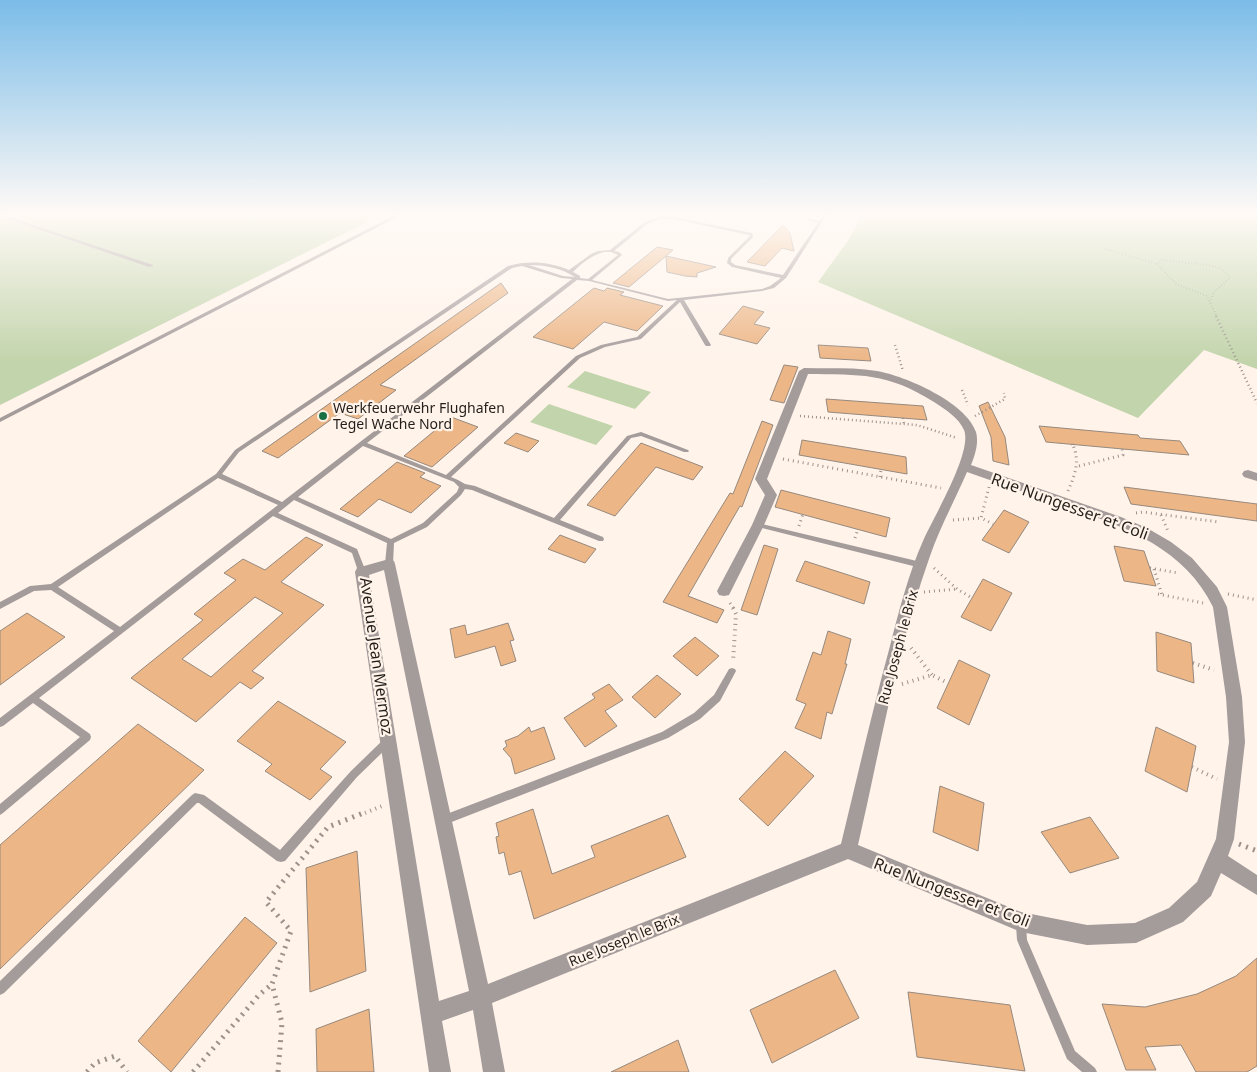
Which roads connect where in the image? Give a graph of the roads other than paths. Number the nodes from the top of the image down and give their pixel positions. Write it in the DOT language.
graph roads {
  1 [pos="142,263"];
  2 [pos="306,263"];
  3 [pos="535,263"];
  4 [pos="535,263"];
  5 [pos="582,263"];
  6 [pos="610,263"];
  7 [pos="731,263"];
  8 [pos="793,263"];
  9 [pos="520,264"];
  10 [pos="151,266"];
  11 [pos="570,272"];
  12 [pos="578,277"];
  13 [pos="784,277"];
  14 [pos="589,280"];
  15 [pos="681,299"];
  16 [pos="708,345"];
  17 [pos="0,420"];
  18 [pos="363,444"];
  19 [pos="686,451"];
  20 [pos="964,467"];
  21 [pos="218,474"];
  22 [pos="447,477"];
  23 [pos="463,486"];
  24 [pos="293,497"];
  25 [pos="283,505"];
  26 [pos="272,514"];
  27 [pos="556,520"];
  28 [pos="758,525"];
  29 [pos="601,539"];
  30 [pos="391,542"];
  31 [pos="922,561"];
  32 [pos="389,564"];
  33 [pos="362,572"];
  34 [pos="52,587"];
  35 [pos="724,591"];
  36 [pos="0,606"];
  37 [pos="120,631"];
  38 [pos="732,671"];
  39 [pos="33,698"];
  40 [pos="0,723"];
  41 [pos="389,740"];
  42 [pos="0,810"];
  43 [pos="443,820"];
  44 [pos="848,850"];
  45 [pos="1218,860"];
  46 [pos="1257,886"];
  47 [pos="1021,922"];
  48 [pos="0,989"];
  49 [pos="481,998"];
  50 [pos="432,1014"];
  51 [pos="440,1072"];
  52 [pos="494,1072"];
  53 [pos="1091,1072"];
  1 -- 10 [label="lane"];
  2 -- 17 [label="lane"];
  3 -- 11 [label="lane"];
  4 -- 9 [label="lane"];
  5 -- 11 [label="lane"];
  6 -- 14 [label="lane"];
  7 -- 13 [label="lane"];
  8 -- 13 [label="lane"];
  9 -- 12 [label="lane"];
  9 -- 21 [label="lane"];
  11 -- 12 [label="lane"];
  12 -- 14 [label="lane"];
  12 -- 18 [label="lane"];
  13 -- 15 [label="lane"];
  14 -- 15 [label="lane"];
  15 -- 16 [label="lane"];
  15 -- 22 [label="lane"];
  18 -- 22 [label="lane"];
  18 -- 24 [label="lane"];
  19 -- 27 [label="lane"];
  20 -- 28 [label="street, Rue Joseph le Brix"];
  20 -- 31 [label="street, Rue Joseph le Brix"];
  20 -- 45 [label="street, Rue Nungesser et Coli"];
  21 -- 25 [label="lane"];
  21 -- 34 [label="lane"];
  22 -- 23 [label="lane"];
  23 -- 27 [label="lane"];
  23 -- 30 [label="lane"];
  24 -- 25 [label="lane"];
  24 -- 30 [label="lane"];
  25 -- 26 [label="lane"];
  26 -- 33 [label="lane"];
  26 -- 37 [label="lane"];
  27 -- 29 [label="lane"];
  28 -- 31 [label="lane"];
  28 -- 35 [label="street"];
  30 -- 32 [label="lane"];
  31 -- 44 [label="street, Rue Joseph le Brix"];
  32 -- 33 [label="street, Avenue Jean Mermoz"];
  32 -- 43 [label="street, Avenue Jean Mermoz"];
  33 -- 41 [label="street, Avenue Jean Mermoz"];
  34 -- 36 [label="lane"];
  34 -- 37 [label="lane"];
  37 -- 39 [label="lane"];
  38 -- 43 [label="lane"];
  39 -- 40 [label="lane"];
  39 -- 42 [label="lane"];
  41 -- 48 [label="lane"];
  41 -- 50 [label="street, Avenue Jean Mermoz"];
  43 -- 49 [label="street, Avenue Jean Mermoz"];
  44 -- 47 [label="street, Rue Nungesser et Coli"];
  44 -- 49 [label="street, Rue Joseph le Brix"];
  45 -- 46 [label="street"];
  45 -- 47 [label="street, Rue Nungesser et Coli"];
  47 -- 53 [label="lane"];
  49 -- 50 [label="street, Rue Joseph le Brix"];
  49 -- 52 [label="street, Avenue Jean Mermoz"];
  50 -- 51 [label="street, Avenue Jean Mermoz"];
}
